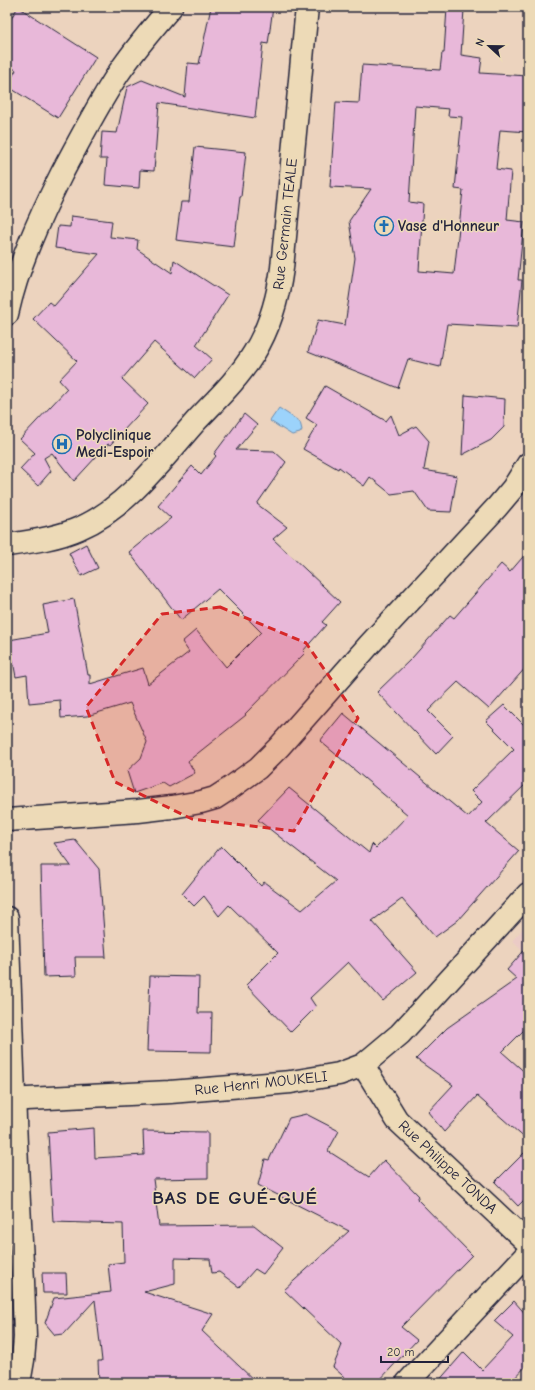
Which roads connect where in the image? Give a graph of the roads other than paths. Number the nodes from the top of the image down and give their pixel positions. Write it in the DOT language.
graph roads {
  1 [pos="171,7"];
  2 [pos="307,7"];
  3 [pos="7,314"];
  4 [pos="528,464"];
  5 [pos="7,545"];
  6 [pos="7,820"];
  7 [pos="528,894"];
  8 [pos="7,918"];
  9 [pos="363,1065"];
  10 [pos="11,1100"];
  11 [pos="528,1242"];
  12 [pos="528,1253"];
  13 [pos="18,1383"];
  14 [pos="407,1383"];
  1 -- 3 [label="street"];
  2 -- 5 [label="street, Rue Germain TEALE"];
  4 -- 6 [label="street"];
  7 -- 9 [label="street, Rue Henri MOUKELI"];
  8 -- 10 [label="street"];
  9 -- 10 [label="street, Rue Henri MOUKELI"];
  9 -- 11 [label="street, Rue Philippe TONDA"];
  10 -- 13 [label="street"];
  12 -- 14 [label="street"];
}
